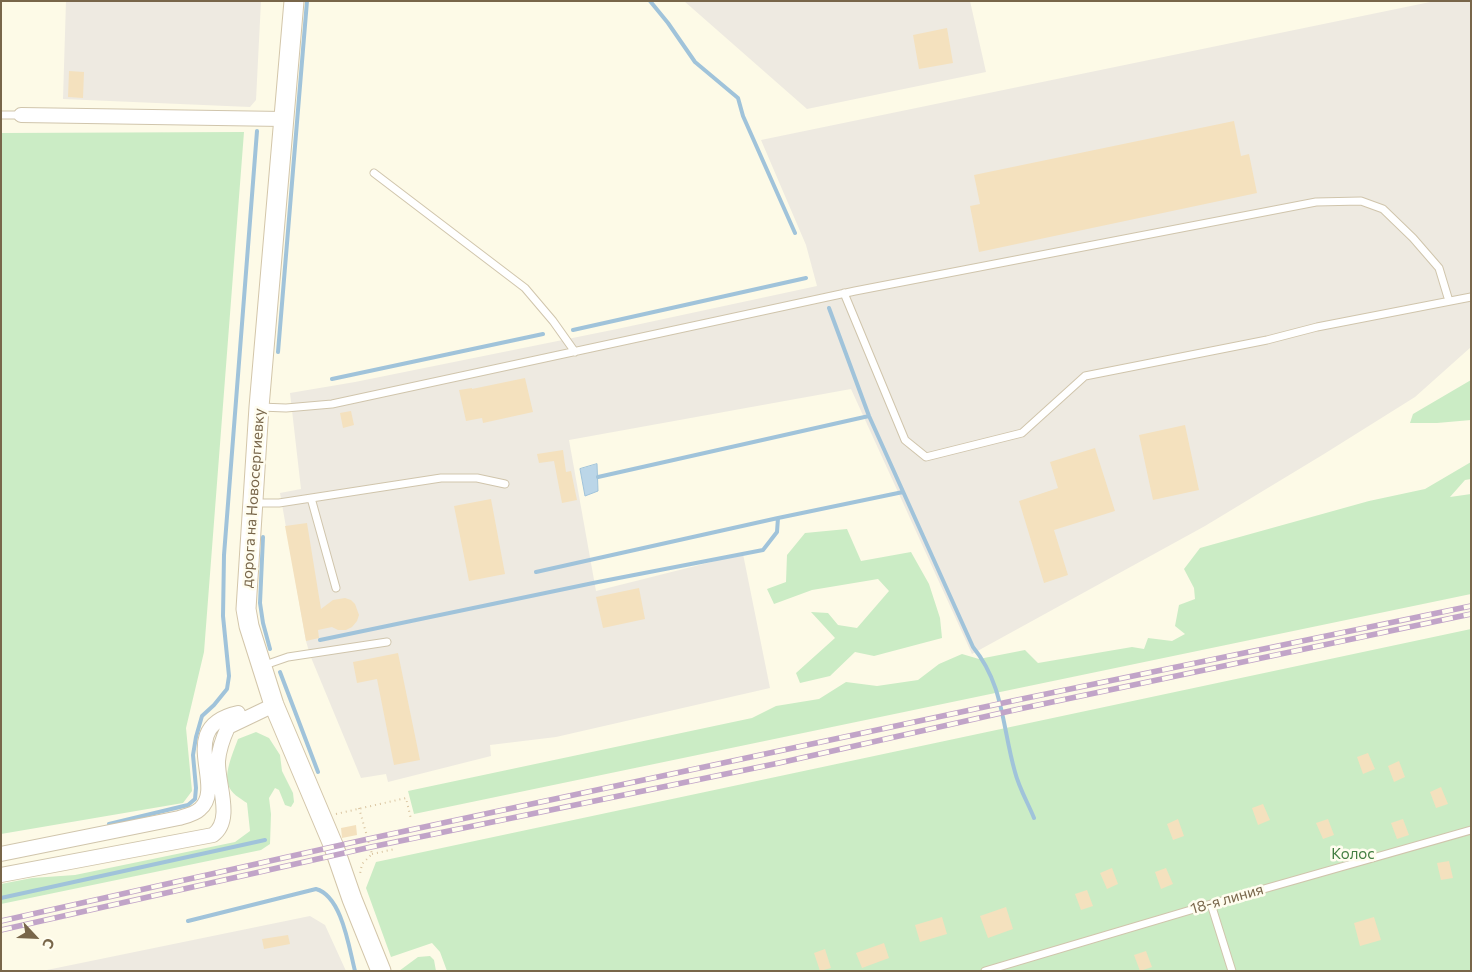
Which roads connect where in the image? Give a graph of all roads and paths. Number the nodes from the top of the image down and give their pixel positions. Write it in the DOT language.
graph roads {
  1 [pos="294,1"];
  2 [pos="1,115"];
  3 [pos="21,115"];
  4 [pos="283,119"];
  5 [pos="374,173"];
  6 [pos="844,293"];
  7 [pos="1471,297"];
  8 [pos="1449,301"];
  9 [pos="575,352"];
  10 [pos="259,407"];
  11 [pos="505,484"];
  12 [pos="311,498"];
  13 [pos="252,503"];
  14 [pos="336,588"];
  15 [pos="386,642"];
  16 [pos="262,666"];
  17 [pos="274,705"];
  18 [pos="256,712"];
  19 [pos="359,808"];
  20 [pos="323,818"];
  21 [pos="411,819"];
  22 [pos="1471,830"];
  23 [pos="395,848"];
  24 [pos="1,854"];
  25 [pos="372,854"];
  26 [pos="360,874"];
  27 [pos="1,875"];
  28 [pos="1211,904"];
  29 [pos="381,971"];
  30 [pos="984,971"];
  31 [pos="1232,971"];
  1 -- 4 [label="street, дорога на Новосергиевку"];
  2 -- 3 [label="lane"];
  3 -- 4 [label="street"];
  4 -- 10 [label="street, дорога на Новосергиевку"];
  5 -- 9 [label="lane"];
  6 -- 8 [label="lane"];
  6 -- 8 [label="lane"];
  6 -- 9 [label="lane"];
  7 -- 8 [label="lane"];
  9 -- 10 [label="lane"];
  10 -- 13 [label="street, дорога на Новосергиевку"];
  11 -- 12 [label="lane"];
  12 -- 13 [label="lane"];
  12 -- 14 [label="lane"];
  13 -- 16 [label="street, дорога на Новосергиевку"];
  15 -- 16 [label="lane"];
  16 -- 17 [label="street, дорога на Новосергиевку"];
  17 -- 18 [label="street"];
  17 -- 20 [label="street, дорога на Новосергиевку"];
  18 -- 24 [label="street"];
  18 -- 27 [label="street"];
  19 -- 20 [label="path"];
  19 -- 21 [label="path"];
  19 -- 25 [label="path"];
  20 -- 29 [label="street, дорога на Новосергиевку"];
  22 -- 28 [label="lane, 18-я линия"];
  23 -- 25 [label="path"];
  25 -- 26 [label="path"];
  28 -- 30 [label="lane, 18-я линия"];
  28 -- 31 [label="lane"];
}
